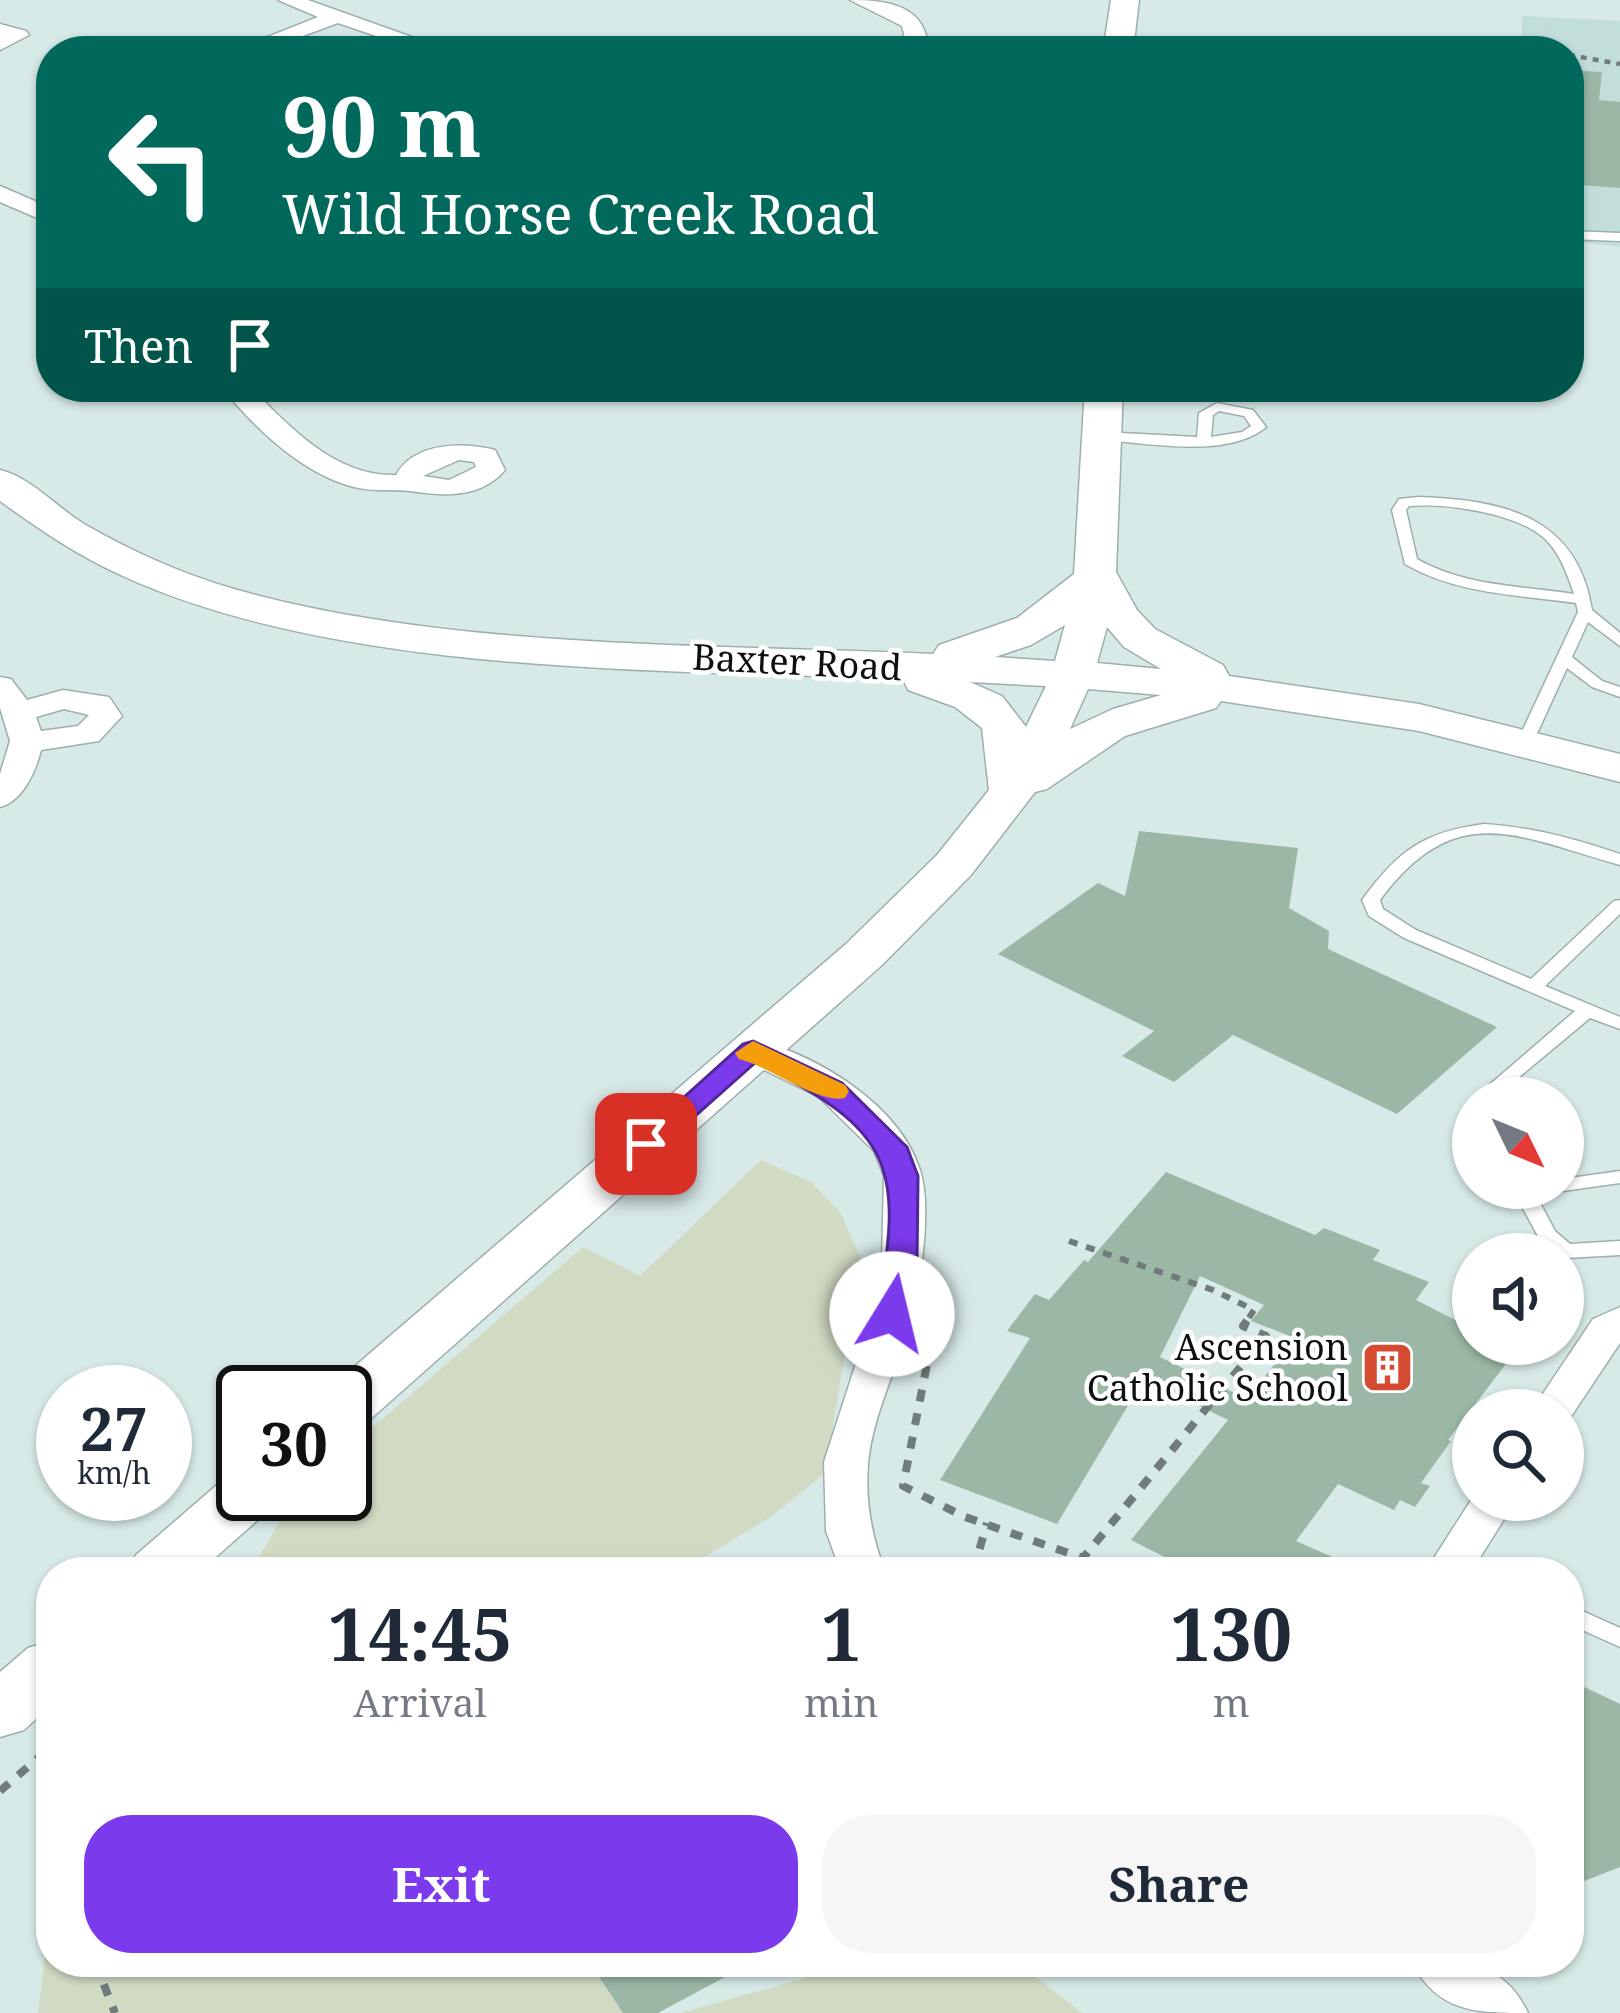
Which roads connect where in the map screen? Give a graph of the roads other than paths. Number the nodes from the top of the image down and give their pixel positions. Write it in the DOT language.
graph roads {
  1 [pos="288,0"];
  2 [pos="860,0"];
  3 [pos="1125,0"];
  4 [pos="335,17"];
  5 [pos="0,30"];
  6 [pos="283,36"];
  7 [pos="394,36"];
  8 [pos="920,36"];
  9 [pos="1120,36"];
  10 [pos="0,44"];
  11 [pos="0,193"];
  12 [pos="36,210"];
  13 [pos="1584,236"];
  14 [pos="1620,237"];
  15 [pos="250,402"];
  16 [pos="1104,402"];
  17 [pos="1103,436"];
  18 [pos="1204,440"];
  19 [pos="0,482"];
  20 [pos="412,483"];
  21 [pos="1097,575"];
  22 [pos="1584,606"];
  23 [pos="1620,641"];
  24 [pos="1564,659"];
  25 [pos="882,668"];
  26 [pos="1072,675"];
  27 [pos="0,686"];
  28 [pos="1243,690"];
  29 [pos="1620,692"];
  30 [pos="1526,740"];
  31 [pos="1620,768"];
  32 [pos="1012,794"];
  33 [pos="0,797"];
  34 [pos="1620,860"];
  35 [pos="1620,904"];
  36 [pos="1533,987"];
  37 [pos="1589,1010"];
  38 [pos="1620,1024"];
  39 [pos="753,1050"];
  40 [pos="1508,1077"];
  41 [pos="1620,1178"];
  42 [pos="1584,1182"];
  43 [pos="1536,1209"];
  44 [pos="1620,1248"];
  45 [pos="1620,1321"];
  46 [pos="372,1384"];
  47 [pos="1566,1389"];
  48 [pos="216,1521"];
  49 [pos="1484,1521"];
  50 [pos="175,1557"];
  51 [pos="852,1557"];
  52 [pos="1466,1557"];
  53 [pos="1584,1621"];
  54 [pos="1620,1638"];
  55 [pos="36,1679"];
  56 [pos="0,1711"];
  1 -- 4 [label="street"];
  2 -- 8 [label="street"];
  3 -- 9 [label="main road"];
  4 -- 6 [label="street"];
  4 -- 7 [label="street"];
  5 -- 10 [label="street"];
  11 -- 12 [label="street"];
  13 -- 14 [label="lane"];
  15 -- 20 [label="street"];
  16 -- 17 [label="main road"];
  17 -- 18 [label="lane"];
  17 -- 21 [label="main road"];
  19 -- 25 [label="main road, Baxter Road"];
  21 -- 25 [label="main road"];
  21 -- 26 [label="main road"];
  21 -- 28 [label="main road"];
  22 -- 22 [label="lane"];
  22 -- 23 [label="lane"];
  22 -- 24 [label="lane"];
  24 -- 29 [label="lane"];
  24 -- 30 [label="lane"];
  25 -- 26 [label="main road, Baxter Road"];
  25 -- 32 [label="main road"];
  26 -- 28 [label="main road, Baxter Road"];
  26 -- 32 [label="main road"];
  27 -- 33 [label="street"];
  28 -- 30 [label="main road, Baxter Road"];
  28 -- 32 [label="main road"];
  30 -- 31 [label="main road, Baxter Road"];
  32 -- 39 [label="main road"];
  34 -- 36 [label="lane"];
  35 -- 36 [label="lane"];
  36 -- 37 [label="lane"];
  37 -- 38 [label="lane"];
  37 -- 40 [label="lane"];
  39 -- 46 [label="main road"];
  39 -- 51 [label="street"];
  41 -- 42 [label="lane"];
  43 -- 44 [label="lane"];
  45 -- 47 [label="street"];
  48 -- 50 [label="main road"];
  49 -- 52 [label="street"];
  53 -- 54 [label="lane"];
  55 -- 56 [label="main road"];
}
